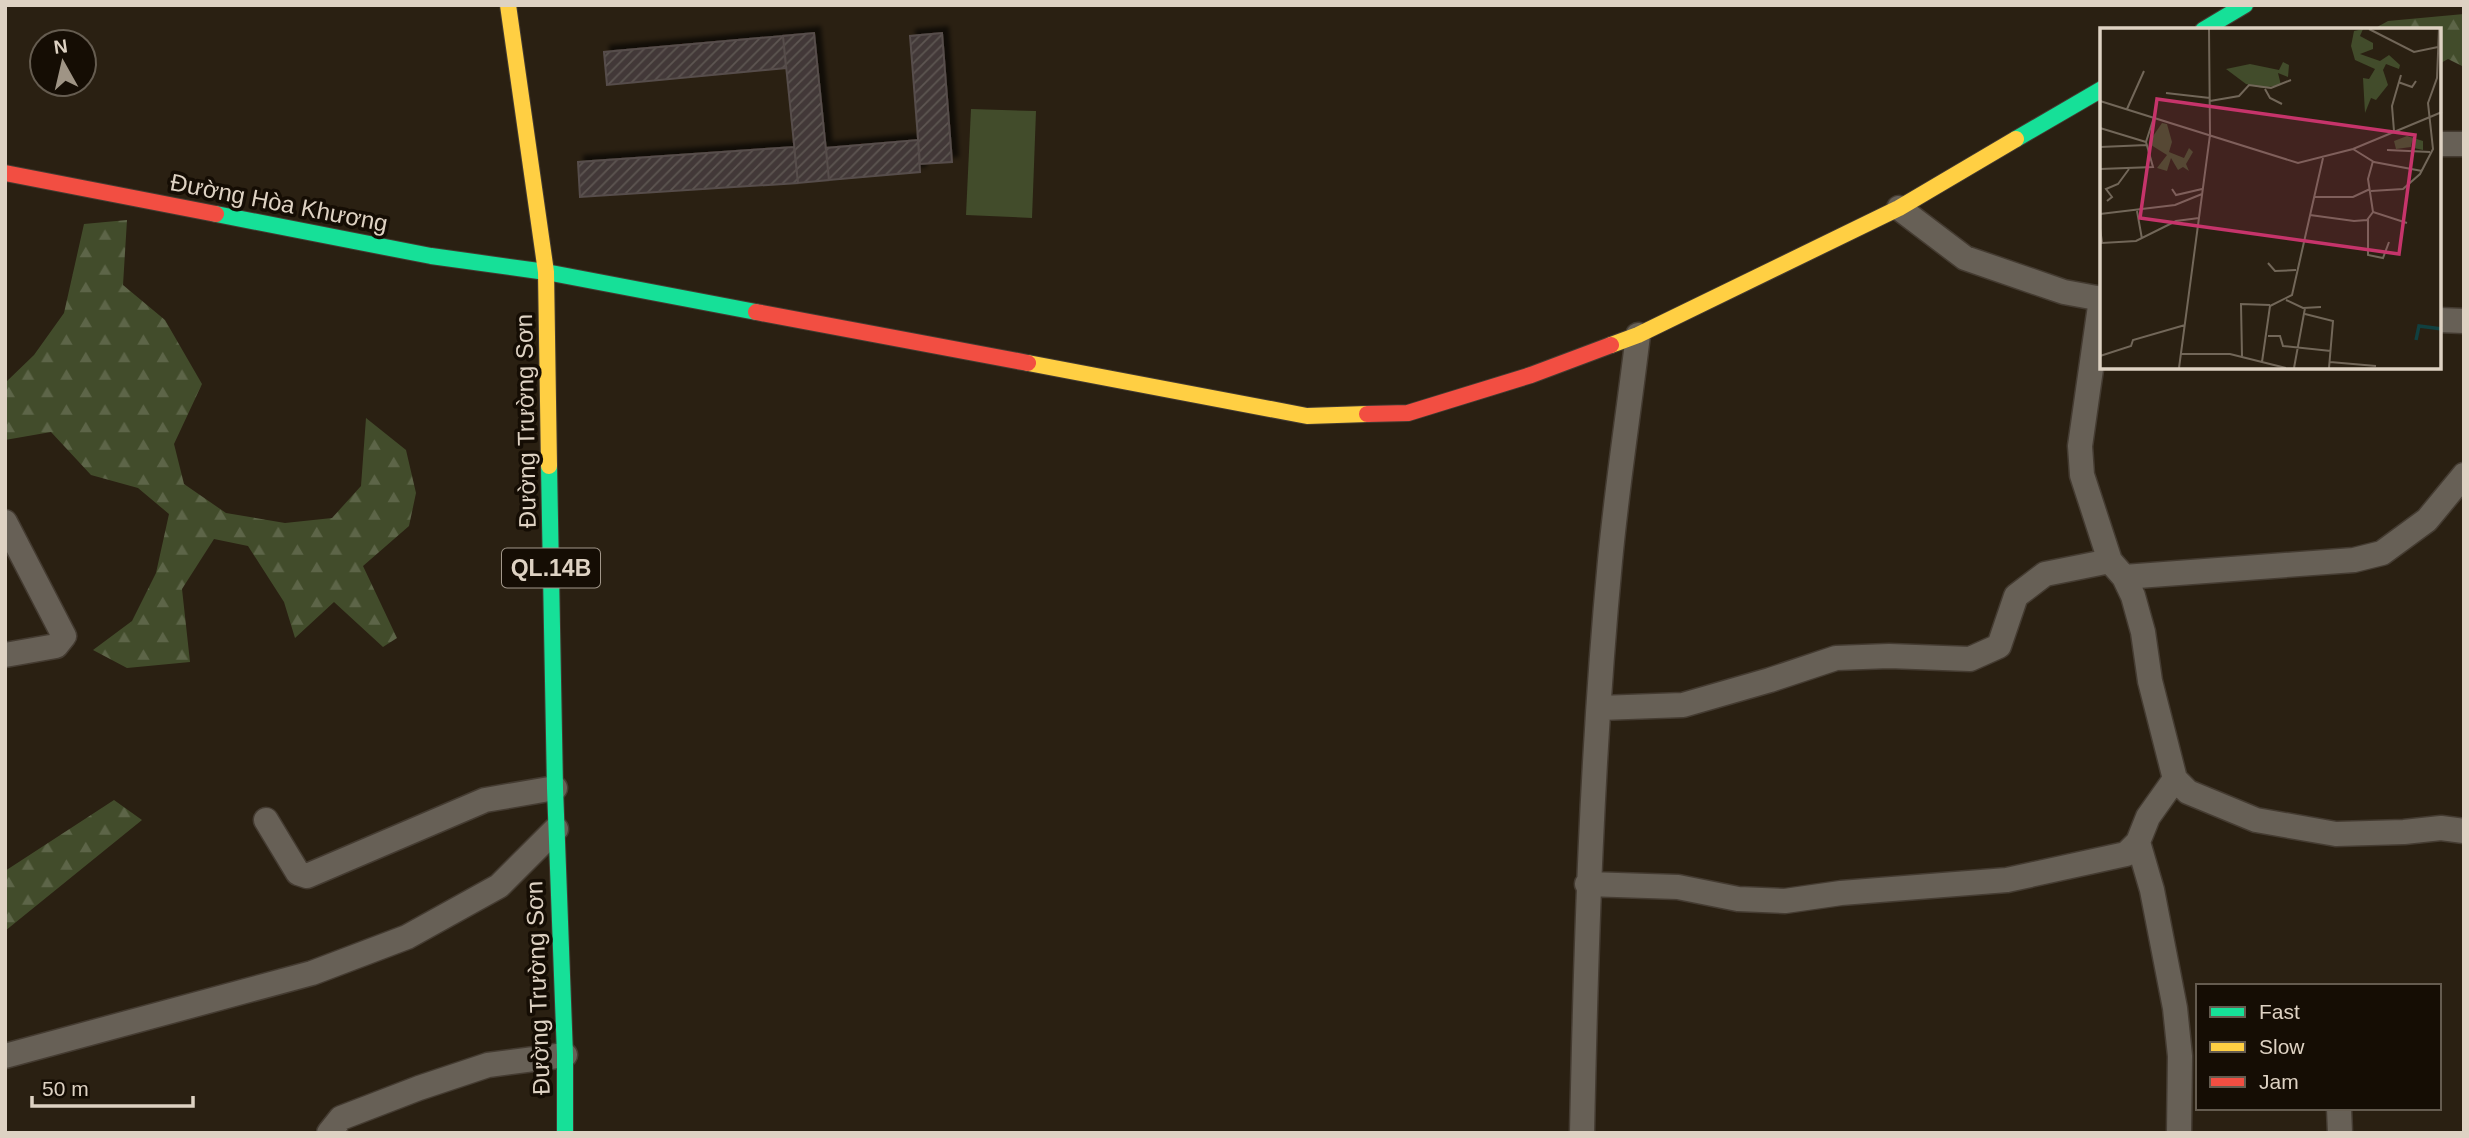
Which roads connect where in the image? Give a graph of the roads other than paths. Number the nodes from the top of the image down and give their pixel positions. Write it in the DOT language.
graph roads {
  1 [pos="508,5"];
  2 [pos="2245,5"];
  3 [pos="2206,28"];
  4 [pos="2100,90"];
  5 [pos="2441,144"];
  6 [pos="2464,144"];
  7 [pos="5,173"];
  8 [pos="1899,208"];
  9 [pos="546,272"];
  10 [pos="2100,299"];
  11 [pos="2100,306"];
  12 [pos="2441,320"];
  13 [pos="2464,321"];
  14 [pos="1638,335"];
  15 [pos="2464,475"];
  16 [pos="5,522"];
  17 [pos="2117,569"];
  18 [pos="5,655"];
  19 [pos="1600,708"];
  20 [pos="2175,779"];
  21 [pos="555,788"];
  22 [pos="265,820"];
  23 [pos="556,829"];
  24 [pos="2464,831"];
  25 [pos="2138,842"];
  26 [pos="1587,884"];
  27 [pos="565,1055"];
  28 [pos="5,1056"];
  29 [pos="2339,1110"];
  30 [pos="329,1133"];
  31 [pos="565,1133"];
  32 [pos="1582,1133"];
  33 [pos="2179,1133"];
  34 [pos="2340,1133"];
  1 -- 9 [label="main road, Đường Trường Sơn / QL.14B"];
  2 -- 3 [label="main road"];
  4 -- 8 [label="main road, Đường Hòa Khương"];
  5 -- 6 [label="street"];
  7 -- 9 [label="main road, Đường Hòa Khương"];
  8 -- 10 [label="street"];
  8 -- 14 [label="main road, Đường Hòa Khương"];
  9 -- 14 [label="main road, Đường Hòa Khương"];
  9 -- 21 [label="main road, Đường Trường Sơn / QL.14B"];
  11 -- 17 [label="street"];
  12 -- 13 [label="street"];
  14 -- 19 [label="street"];
  15 -- 17 [label="street"];
  16 -- 18 [label="street"];
  17 -- 19 [label="street"];
  17 -- 20 [label="street"];
  19 -- 26 [label="street"];
  20 -- 24 [label="street"];
  20 -- 25 [label="street"];
  21 -- 22 [label="street"];
  21 -- 23 [label="main road, Đường Trường Sơn / QL.14B"];
  23 -- 27 [label="main road, Đường Trường Sơn / QL.14B"];
  23 -- 28 [label="street"];
  25 -- 26 [label="street"];
  25 -- 33 [label="street"];
  26 -- 32 [label="street"];
  27 -- 30 [label="street"];
  27 -- 31 [label="main road, Đường Trường Sơn / QL.14B"];
  29 -- 34 [label="street"];
}
